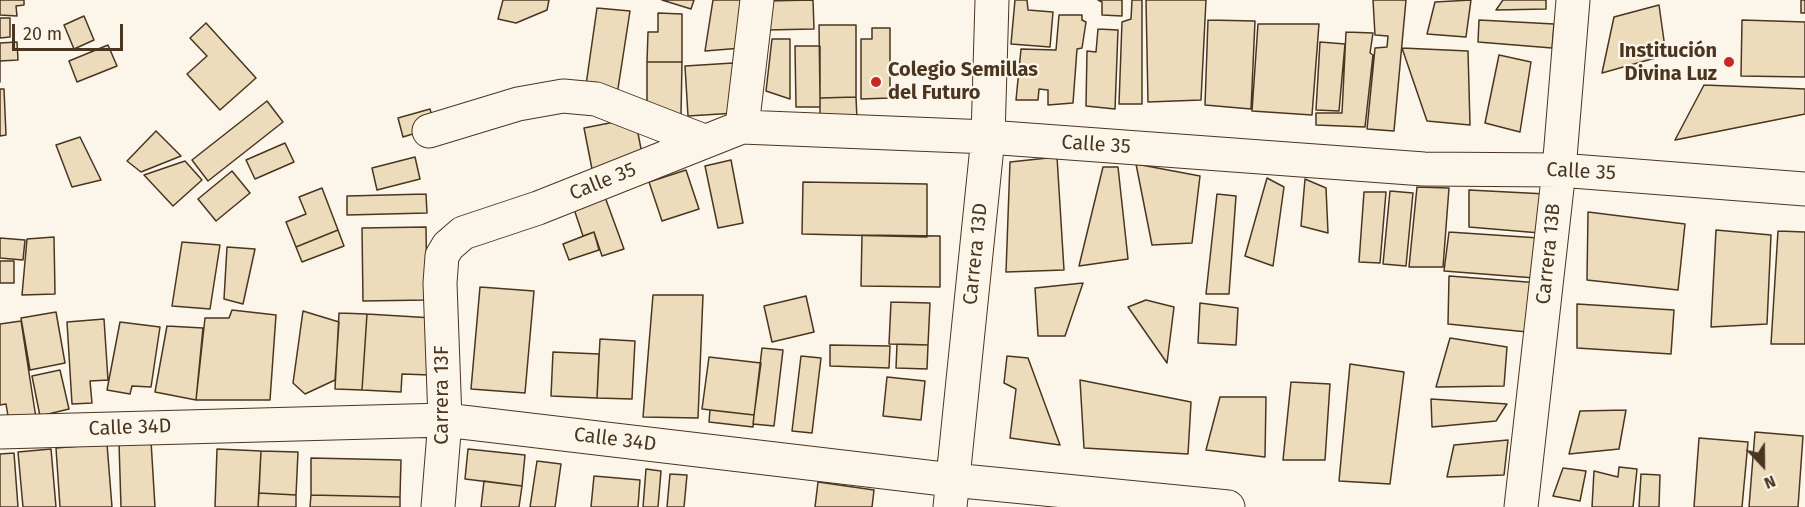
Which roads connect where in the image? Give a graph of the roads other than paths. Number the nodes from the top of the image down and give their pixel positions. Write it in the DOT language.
graph roads {
  1 [pos="757,0"];
  2 [pos="992,0"];
  3 [pos="1582,4"];
  4 [pos="742,127"];
  5 [pos="429,131"];
  6 [pos="988,137"];
  7 [pos="704,141"];
  8 [pos="1559,170"];
  9 [pos="1805,189"];
  10 [pos="440,283"];
  11 [pos="445,420"];
  12 [pos="0,432"];
  13 [pos="951,494"];
  14 [pos="438,507"];
  15 [pos="1228,507"];
  16 [pos="1521,507"];
  1 -- 4 [label="street"];
  2 -- 6 [label="street, Carrera 13D"];
  3 -- 8 [label="street, Carrera 13B"];
  4 -- 6 [label="street, Calle 35"];
  4 -- 7 [label="street, Calle 35"];
  5 -- 7 [label="street"];
  6 -- 8 [label="street, Calle 35"];
  6 -- 13 [label="street, Carrera 13D"];
  7 -- 10 [label="street, Calle 35"];
  8 -- 9 [label="street, Calle 35"];
  8 -- 16 [label="street, Carrera 13B"];
  10 -- 11 [label="street, Carrera 13F"];
  11 -- 12 [label="street, Calle 34D"];
  11 -- 13 [label="street, Calle 34D"];
  11 -- 14 [label="street, Carrera 13F"];
  13 -- 15 [label="street, Calle 34D"];
}
